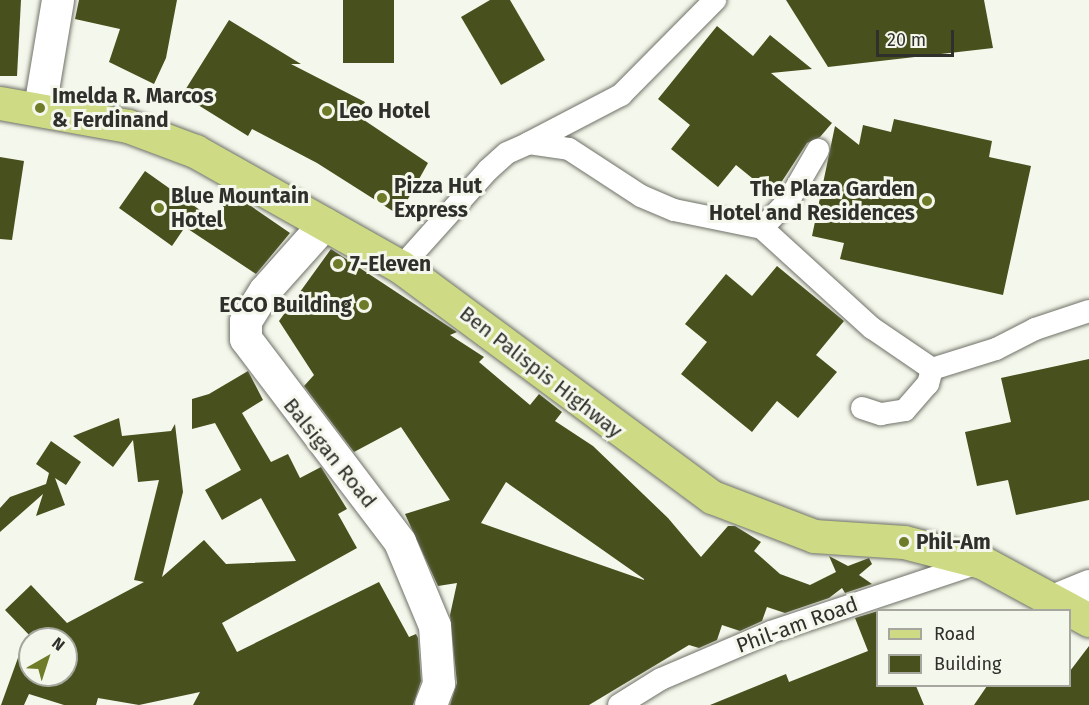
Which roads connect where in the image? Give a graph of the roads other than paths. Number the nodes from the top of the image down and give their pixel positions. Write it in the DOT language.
graph roads {
  1 [pos="58,0"];
  2 [pos="715,0"];
  3 [pos="0,103"];
  4 [pos="40,108"];
  5 [pos="528,143"];
  6 [pos="818,150"];
  7 [pos="325,224"];
  8 [pos="762,228"];
  9 [pos="401,267"];
  10 [pos="1089,311"];
  11 [pos="932,369"];
  12 [pos="862,408"];
  13 [pos="982,562"];
  14 [pos="1089,586"];
  15 [pos="1054,600"];
  16 [pos="1070,609"];
  17 [pos="1071,610"];
  18 [pos="1089,620"];
  19 [pos="431,705"];
  20 [pos="619,705"];
  1 -- 4 [label="street"];
  2 -- 5 [label="street"];
  3 -- 4 [label="main road, Ben Palispis Highway"];
  4 -- 7 [label="main road, Ben Palispis Highway"];
  5 -- 8 [label="street"];
  5 -- 9 [label="street"];
  6 -- 8 [label="street"];
  7 -- 9 [label="main road, Ben Palispis Highway"];
  7 -- 19 [label="street, Balsigan Road"];
  8 -- 11 [label="street"];
  9 -- 13 [label="main road, Ben Palispis Highway"];
  10 -- 11 [label="street"];
  11 -- 12 [label="street"];
  13 -- 15 [label="main road, Ben Palispis Highway"];
  13 -- 20 [label="street, Phil-am Road"];
  14 -- 15 [label="street"];
  15 -- 16 [label="main road, Ben Palispis Highway"];
  17 -- 18 [label="main road, Ben Palispis Highway"];
}
